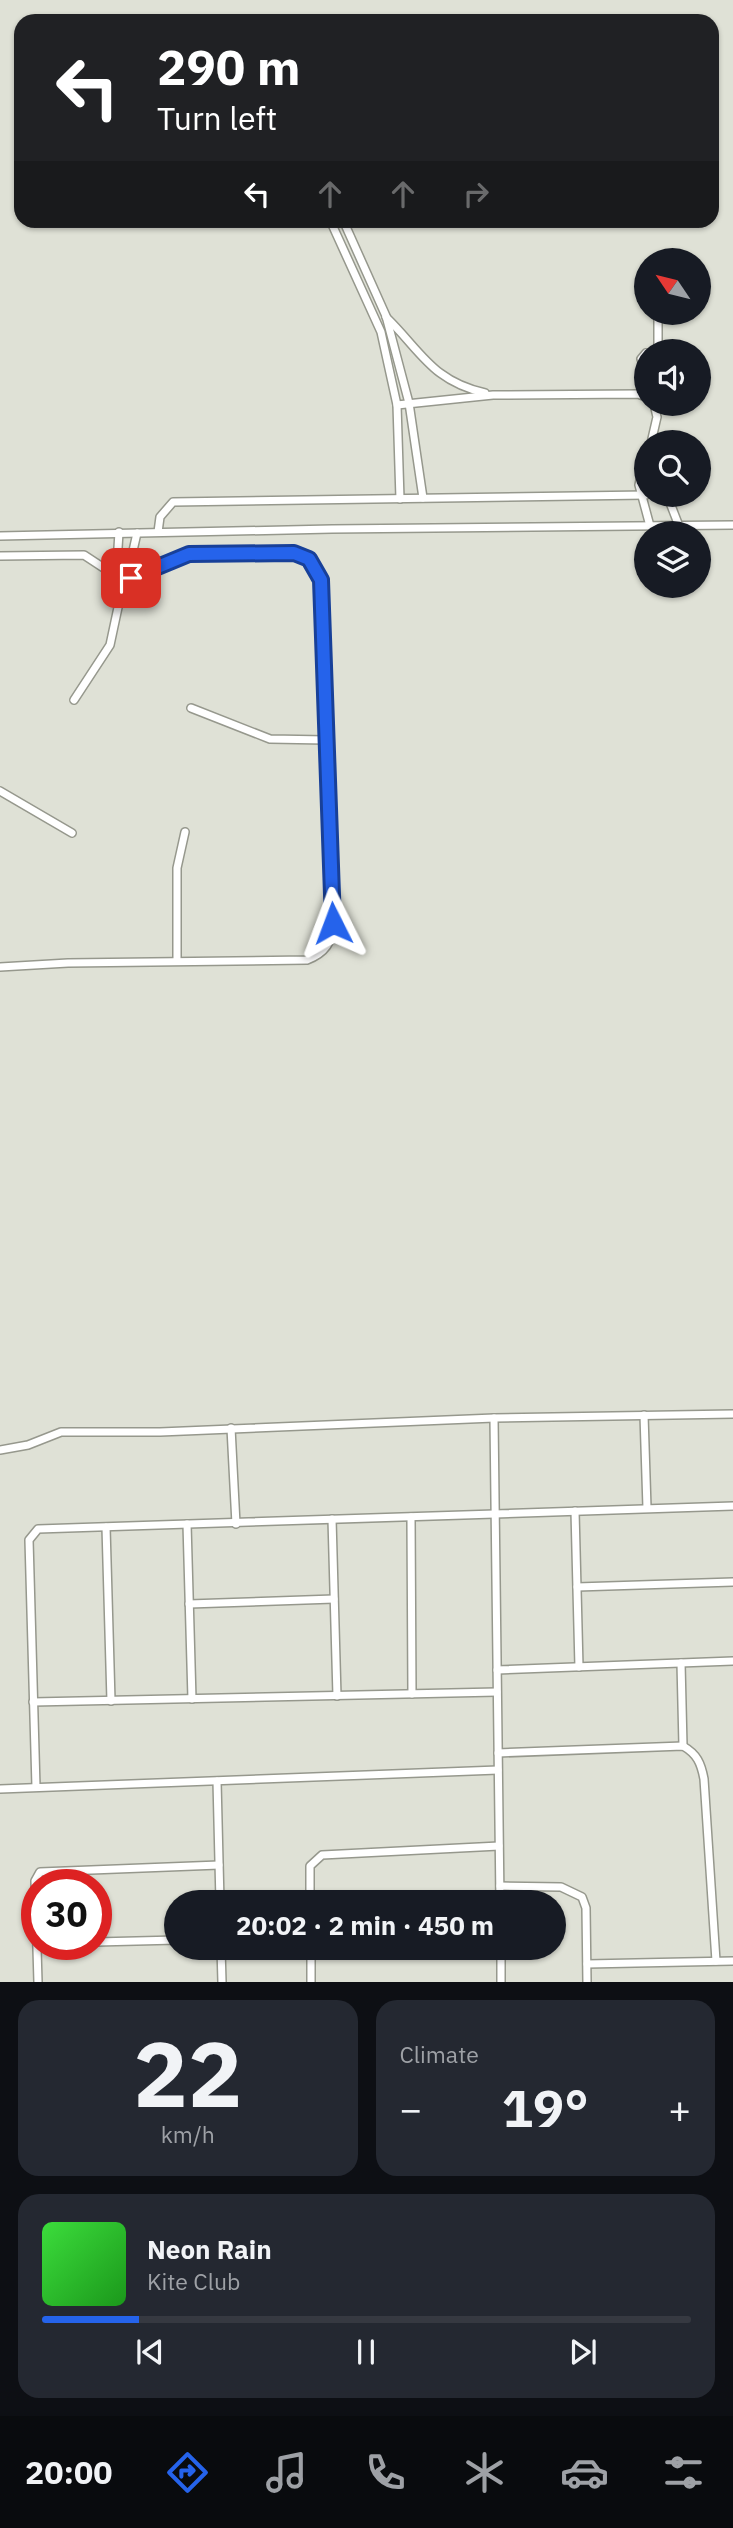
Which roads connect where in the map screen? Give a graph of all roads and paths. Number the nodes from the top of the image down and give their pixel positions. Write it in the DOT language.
graph roads {
  1 [pos="334,228"];
  2 [pos="347,228"];
  3 [pos="386,316"];
  4 [pos="634,394"];
  5 [pos="492,395"];
  6 [pos="409,403"];
  7 [pos="397,405"];
  8 [pos="634,495"];
  9 [pos="423,498"];
  10 [pos="400,499"];
  11 [pos="711,525"];
  12 [pos="733,525"];
  13 [pos="634,526"];
  14 [pos="120,532"];
  15 [pos="158,532"];
  16 [pos="136,533"];
  17 [pos="0,536"];
  18 [pos="0,556"];
  19 [pos="124,577"];
  20 [pos="74,700"];
  21 [pos="191,708"];
  22 [pos="326,740"];
  23 [pos="0,791"];
  24 [pos="185,832"];
  25 [pos="72,833"];
  26 [pos="177,961"];
  27 [pos="0,967"];
  28 [pos="733,1413"];
  29 [pos="644,1415"];
  30 [pos="494,1418"];
  31 [pos="231,1428"];
  32 [pos="0,1450"];
  33 [pos="733,1506"];
  34 [pos="647,1508"];
  35 [pos="575,1511"];
  36 [pos="495,1514"];
  37 [pos="411,1517"];
  38 [pos="332,1519"];
  39 [pos="187,1524"];
  40 [pos="236,1524"];
  41 [pos="106,1527"];
  42 [pos="733,1582"];
  43 [pos="577,1587"];
  44 [pos="334,1599"];
  45 [pos="189,1604"];
  46 [pos="733,1661"];
  47 [pos="681,1662"];
  48 [pos="579,1667"];
  49 [pos="497,1670"];
  50 [pos="497,1692"];
  51 [pos="412,1694"];
  52 [pos="337,1696"];
  53 [pos="192,1699"];
  54 [pos="111,1701"];
  55 [pos="33,1702"];
  56 [pos="683,1746"];
  57 [pos="498,1753"];
  58 [pos="498,1770"];
  59 [pos="217,1781"];
  60 [pos="36,1787"];
  61 [pos="0,1789"];
  62 [pos="499,1846"];
  63 [pos="219,1866"];
  64 [pos="112,1869"];
  65 [pos="500,1886"];
  66 [pos="220,1890"];
  67 [pos="310,1890"];
  68 [pos="500,1890"];
  69 [pos="164,1940"];
  70 [pos="112,1942"];
  71 [pos="37,1960"];
  72 [pos="221,1960"];
  73 [pos="311,1960"];
  74 [pos="500,1960"];
  75 [pos="716,1961"];
  76 [pos="733,1961"];
  77 [pos="587,1964"];
  78 [pos="38,1982"];
  79 [pos="222,1982"];
  80 [pos="311,1982"];
  81 [pos="501,1982"];
  82 [pos="587,1982"];
  1 -- 7 [label="street"];
  2 -- 3 [label="street"];
  3 -- 5 [label="street"];
  3 -- 6 [label="street"];
  4 -- 5 [label="street"];
  5 -- 6 [label="street"];
  6 -- 7 [label="street"];
  6 -- 9 [label="street"];
  7 -- 10 [label="street"];
  8 -- 9 [label="street"];
  9 -- 10 [label="street"];
  10 -- 15 [label="street"];
  11 -- 12 [label="street"];
  13 -- 15 [label="street"];
  14 -- 16 [label="street"];
  14 -- 17 [label="street"];
  14 -- 19 [label="street"];
  15 -- 16 [label="street"];
  16 -- 19 [label="street"];
  18 -- 19 [label="street"];
  19 -- 20 [label="street"];
  19 -- 22 [label="street"];
  21 -- 22 [label="street"];
  22 -- 26 [label="street"];
  23 -- 25 [label="street"];
  24 -- 26 [label="street"];
  26 -- 27 [label="street"];
  28 -- 29 [label="street"];
  29 -- 30 [label="street"];
  29 -- 34 [label="street"];
  30 -- 31 [label="street"];
  30 -- 36 [label="street"];
  31 -- 32 [label="street"];
  31 -- 40 [label="street"];
  33 -- 34 [label="street"];
  34 -- 35 [label="street"];
  35 -- 36 [label="street"];
  35 -- 43 [label="street"];
  36 -- 37 [label="street"];
  36 -- 49 [label="street"];
  37 -- 38 [label="street"];
  37 -- 51 [label="street"];
  38 -- 40 [label="street"];
  38 -- 44 [label="street"];
  39 -- 40 [label="street"];
  39 -- 41 [label="street"];
  39 -- 45 [label="street"];
  41 -- 54 [label="street"];
  41 -- 55 [label="street"];
  42 -- 43 [label="street"];
  43 -- 48 [label="street"];
  44 -- 45 [label="street"];
  44 -- 52 [label="street"];
  45 -- 53 [label="street"];
  46 -- 47 [label="street"];
  47 -- 48 [label="street"];
  47 -- 56 [label="street"];
  48 -- 49 [label="street"];
  49 -- 50 [label="street"];
  50 -- 51 [label="street"];
  50 -- 57 [label="street"];
  51 -- 52 [label="street"];
  52 -- 53 [label="street"];
  53 -- 54 [label="street"];
  54 -- 55 [label="street"];
  55 -- 60 [label="street"];
  56 -- 57 [label="street"];
  56 -- 75 [label="street"];
  57 -- 58 [label="street"];
  58 -- 59 [label="street"];
  58 -- 62 [label="street"];
  59 -- 60 [label="street"];
  59 -- 63 [label="street"];
  60 -- 61 [label="street"];
  62 -- 65 [label="street"];
  62 -- 67 [label="street"];
  63 -- 64 [label="street"];
  63 -- 66 [label="street"];
  65 -- 68 [label="street"];
  65 -- 77 [label="street"];
  69 -- 70 [label="street"];
  71 -- 78 [label="street"];
  72 -- 79 [label="street"];
  73 -- 80 [label="street"];
  74 -- 81 [label="street"];
  75 -- 76 [label="street"];
  75 -- 77 [label="street"];
  77 -- 82 [label="street"];
}
